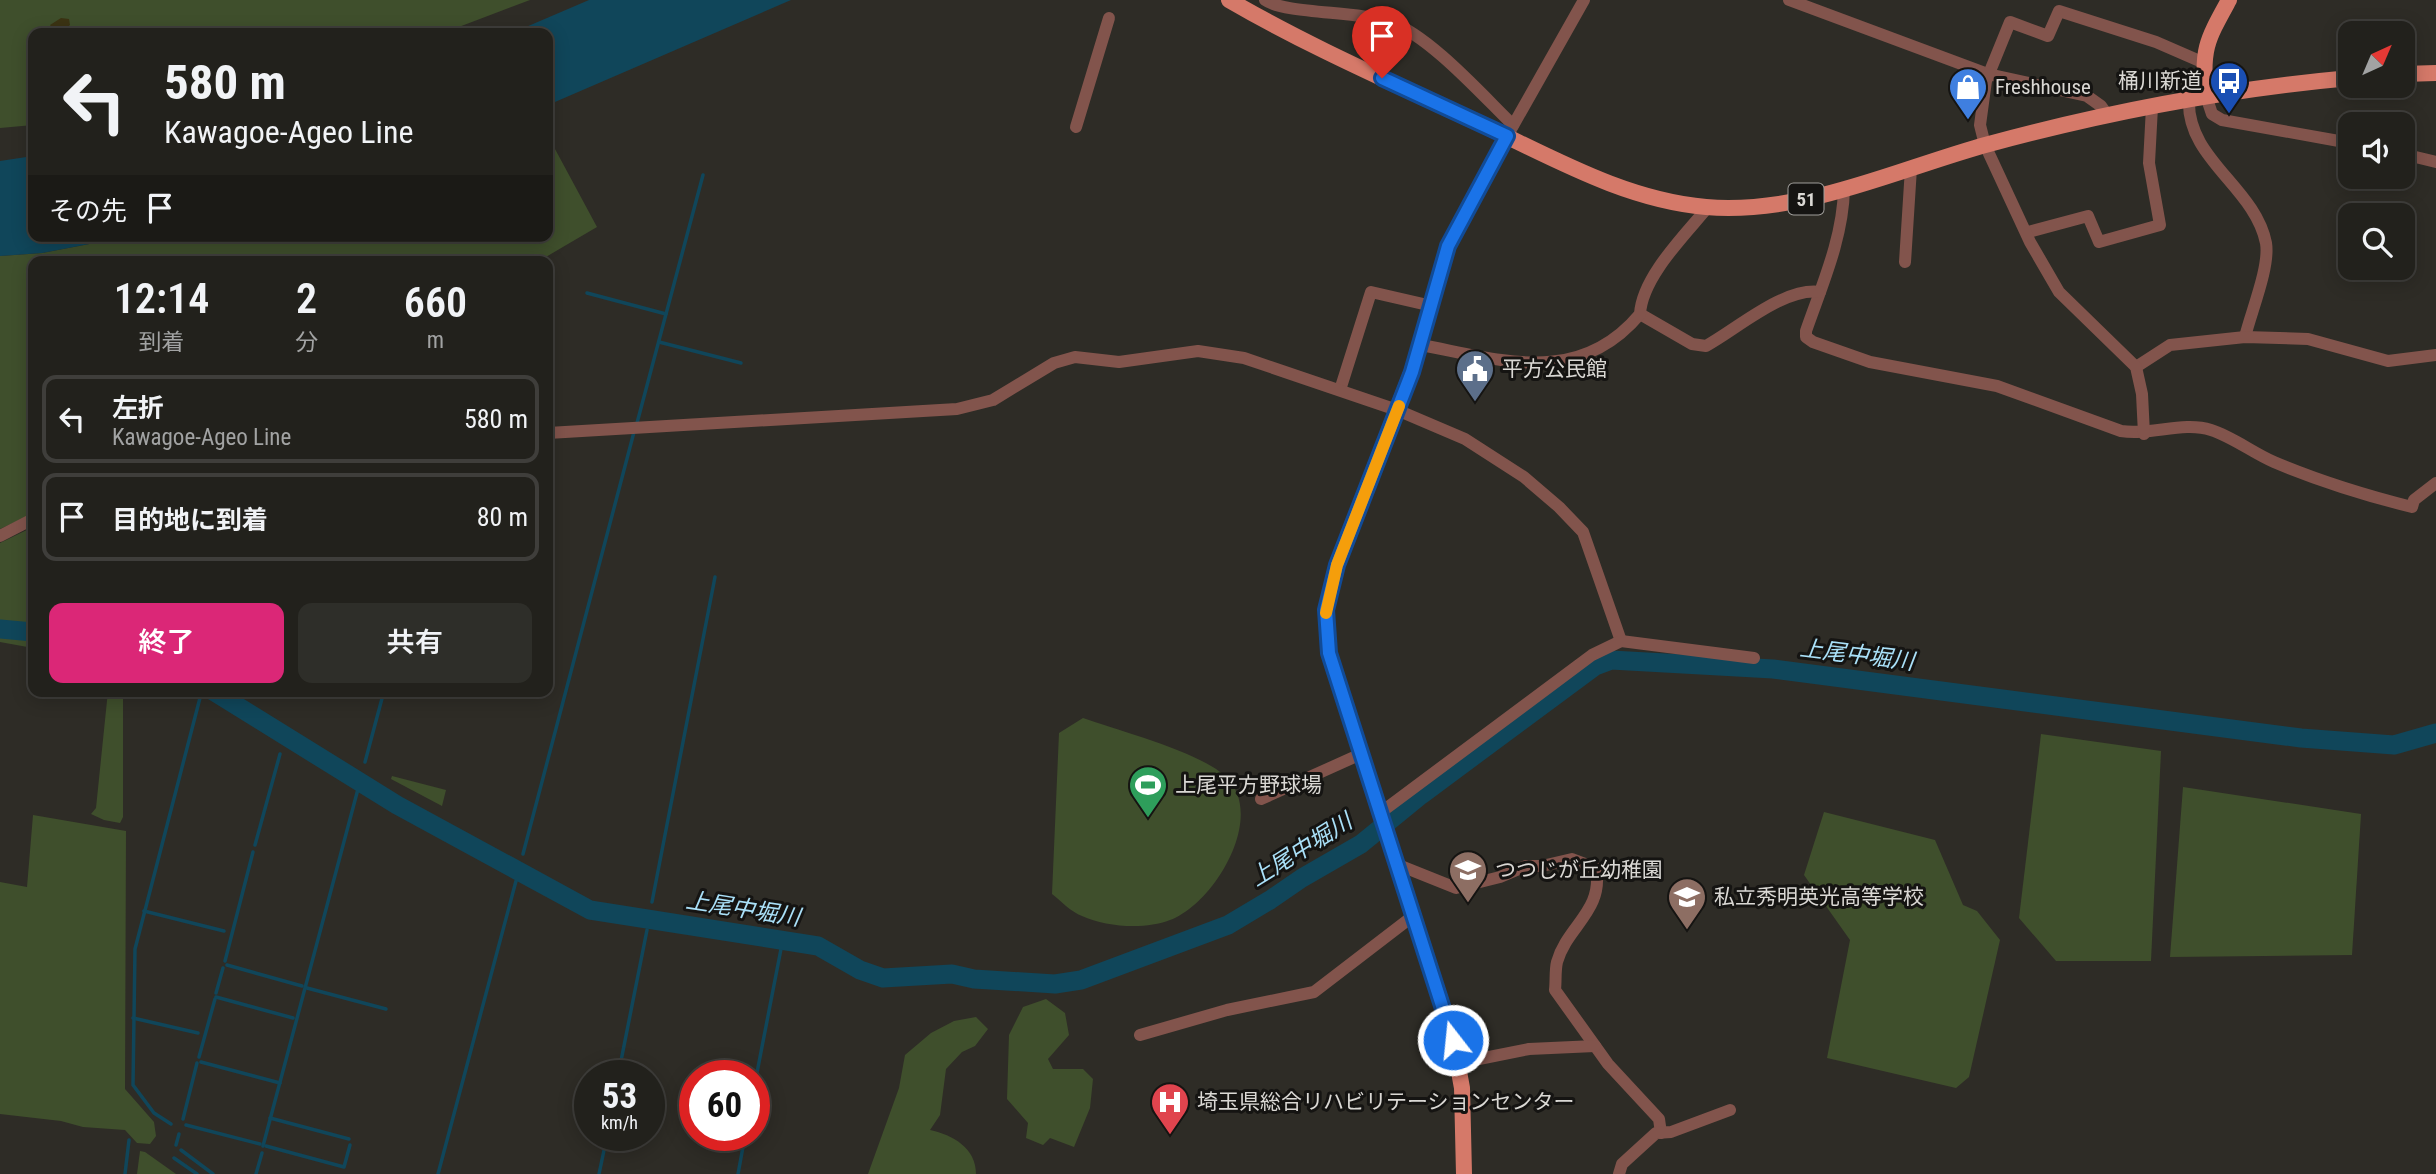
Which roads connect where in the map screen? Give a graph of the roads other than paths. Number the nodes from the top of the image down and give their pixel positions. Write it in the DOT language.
graph roads {
  1 [pos="1229,0"];
  2 [pos="1265,0"];
  3 [pos="1584,0"];
  4 [pos="1789,0"];
  5 [pos="2229,0"];
  6 [pos="1109,18"];
  7 [pos="2202,62"];
  8 [pos="2436,73"];
  9 [pos="1988,74"];
  10 [pos="2415,74"];
  11 [pos="2338,80"];
  12 [pos="2206,96"];
  13 [pos="2189,99"];
  14 [pos="2151,107"];
  15 [pos="2108,116"];
  16 [pos="1076,127"];
  17 [pos="1510,131"];
  18 [pos="2338,141"];
  19 [pos="1985,145"];
  20 [pos="2415,158"];
  21 [pos="2436,162"];
  22 [pos="1911,168"];
  23 [pos="1843,189"];
  24 [pos="1708,207"];
  25 [pos="2028,232"];
  26 [pos="1905,262"];
  27 [pos="1820,292"];
  28 [pos="1432,306"];
  29 [pos="1640,314"];
  30 [pos="2245,337"];
  31 [pos="1421,345"];
  32 [pos="2436,355"];
  33 [pos="2136,366"];
  34 [pos="1340,390"];
  35 [pos="1397,410"];
  36 [pos="553,433"];
  37 [pos="2144,433"];
  38 [pos="2436,483"];
  39 [pos="28,522"];
  40 [pos="0,536"];
  41 [pos="1621,641"];
  42 [pos="1754,658"];
  43 [pos="1361,754"];
  44 [pos="1261,799"];
  45 [pos="1382,822"];
  46 [pos="1396,864"];
  47 [pos="1413,916"];
  48 [pos="1140,1035"];
  49 [pos="1595,1046"];
  50 [pos="1459,1063"];
  51 [pos="1730,1110"];
  52 [pos="1661,1133"];
  53 [pos="1464,1174"];
  54 [pos="1619,1174"];
  1 -- 17 [label="main road, 51"];
  2 -- 17 [label="street"];
  3 -- 17 [label="street"];
  4 -- 9 [label="street"];
  5 -- 7 [label="main road"];
  6 -- 16 [label="street"];
  7 -- 9 [label="street"];
  7 -- 12 [label="main road"];
  8 -- 10 [label="main road"];
  9 -- 15 [label="street"];
  9 -- 19 [label="street"];
  11 -- 12 [label="main road, 51"];
  12 -- 13 [label="main road, 51"];
  12 -- 18 [label="street"];
  13 -- 14 [label="main road, 51"];
  13 -- 30 [label="street"];
  14 -- 15 [label="main road, 51"];
  14 -- 25 [label="street"];
  15 -- 19 [label="main road, 51"];
  17 -- 24 [label="main road, 51"];
  17 -- 28 [label="main road"];
  19 -- 22 [label="main road, 51"];
  19 -- 25 [label="street"];
  20 -- 21 [label="street"];
  22 -- 23 [label="main road, 51"];
  22 -- 26 [label="street"];
  23 -- 24 [label="main road, 51"];
  23 -- 27 [label="street"];
  24 -- 29 [label="street"];
  25 -- 33 [label="street"];
  27 -- 29 [label="street"];
  27 -- 37 [label="street"];
  28 -- 31 [label="main road"];
  28 -- 34 [label="street"];
  29 -- 31 [label="street"];
  30 -- 32 [label="street"];
  30 -- 33 [label="street"];
  31 -- 35 [label="main road"];
  33 -- 37 [label="street"];
  34 -- 35 [label="street"];
  34 -- 36 [label="street"];
  35 -- 41 [label="street"];
  35 -- 43 [label="main road"];
  37 -- 38 [label="street"];
  39 -- 40 [label="street"];
  41 -- 42 [label="street"];
  41 -- 45 [label="street"];
  43 -- 44 [label="street"];
  43 -- 45 [label="main road"];
  45 -- 46 [label="main road"];
  46 -- 47 [label="main road"];
  46 -- 49 [label="street"];
  47 -- 48 [label="street"];
  47 -- 50 [label="main road"];
  49 -- 50 [label="street"];
  49 -- 52 [label="street"];
  50 -- 53 [label="main road"];
  51 -- 52 [label="street"];
  52 -- 54 [label="street"];
}
